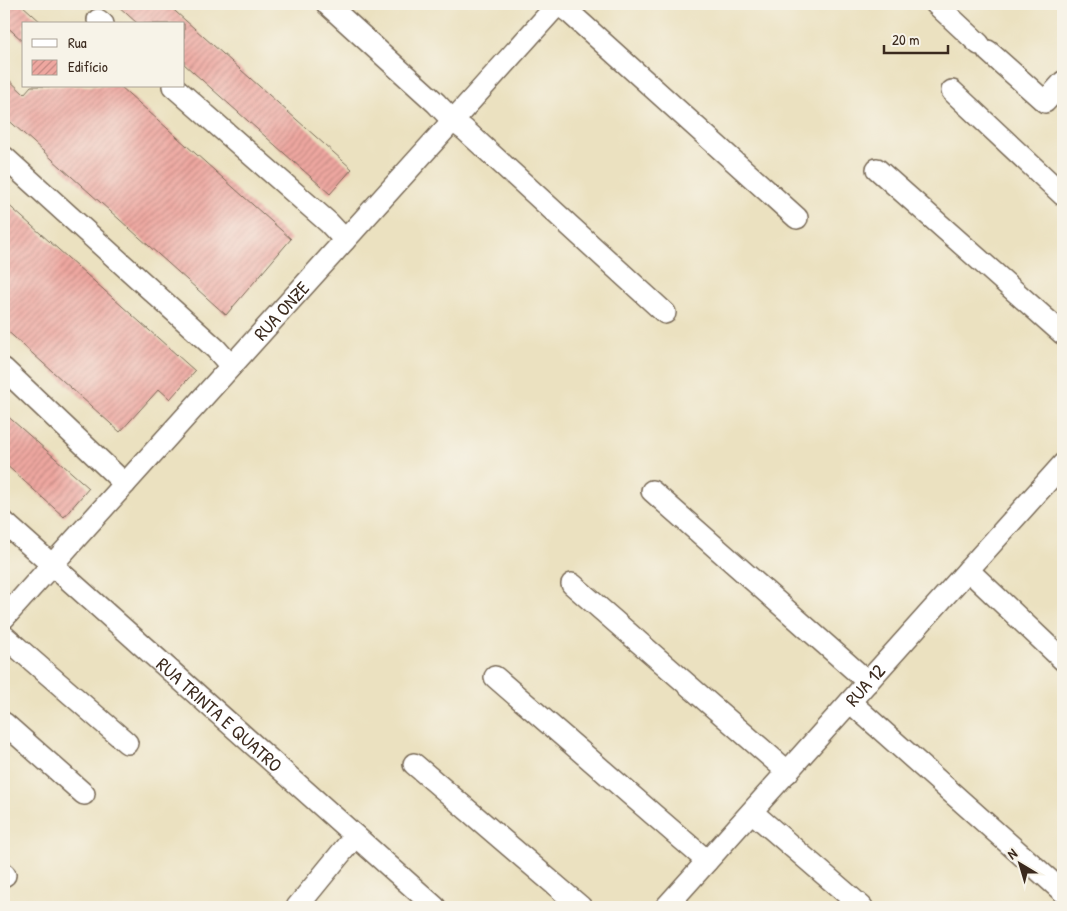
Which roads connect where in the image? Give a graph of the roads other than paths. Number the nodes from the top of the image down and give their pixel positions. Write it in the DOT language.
graph roads {
  1 [pos="327,4"];
  2 [pos="558,4"];
  3 [pos="936,4"];
  4 [pos="1063,82"];
  5 [pos="176,88"];
  6 [pos="952,91"];
  7 [pos="453,121"];
  8 [pos="4,157"];
  9 [pos="877,168"];
  10 [pos="1063,195"];
  11 [pos="796,218"];
  12 [pos="345,240"];
  13 [pos="665,313"];
  14 [pos="1063,334"];
  15 [pos="231,366"];
  16 [pos="4,369"];
  17 [pos="1063,464"];
  18 [pos="125,484"];
  19 [pos="652,491"];
  20 [pos="4,522"];
  21 [pos="52,565"];
  22 [pos="968,570"];
  23 [pos="572,584"];
  24 [pos="4,618"];
  25 [pos="4,636"];
  26 [pos="1063,660"];
  27 [pos="495,677"];
  28 [pos="868,682"];
  29 [pos="850,702"];
  30 [pos="4,723"];
  31 [pos="127,743"];
  32 [pos="414,764"];
  33 [pos="788,772"];
  34 [pos="84,794"];
  35 [pos="752,812"];
  36 [pos="356,836"];
  37 [pos="708,861"];
  38 [pos="1063,892"];
  39 [pos="296,907"];
  40 [pos="435,907"];
  41 [pos="581,907"];
  42 [pos="666,907"];
  43 [pos="862,907"];
  1 -- 7 [label="street"];
  2 -- 7 [label="street, RUA ONZE"];
  2 -- 11 [label="street"];
  3 -- 4 [label="street"];
  5 -- 12 [label="street"];
  6 -- 10 [label="street"];
  7 -- 12 [label="street, RUA ONZE"];
  7 -- 13 [label="street"];
  8 -- 15 [label="street"];
  9 -- 14 [label="street"];
  12 -- 15 [label="street, RUA ONZE"];
  15 -- 18 [label="street, RUA ONZE"];
  16 -- 18 [label="street"];
  17 -- 22 [label="street, RUA 12"];
  18 -- 21 [label="street, RUA ONZE"];
  19 -- 28 [label="street"];
  20 -- 21 [label="street, RUA TRINTA E QUATRO"];
  21 -- 24 [label="street, RUA ONZE"];
  21 -- 36 [label="street, RUA TRINTA E QUATRO"];
  22 -- 26 [label="street"];
  22 -- 28 [label="street, RUA 12"];
  23 -- 33 [label="street"];
  25 -- 31 [label="street"];
  27 -- 37 [label="street"];
  28 -- 29 [label="street, RUA 12"];
  29 -- 33 [label="street, RUA 12"];
  29 -- 38 [label="street"];
  30 -- 34 [label="street"];
  32 -- 41 [label="street"];
  33 -- 35 [label="street, RUA 12"];
  35 -- 37 [label="street, RUA 12"];
  35 -- 43 [label="street"];
  36 -- 39 [label="street"];
  36 -- 40 [label="street, RUA TRINTA E QUATRO"];
  37 -- 42 [label="street, RUA 12"];
}
